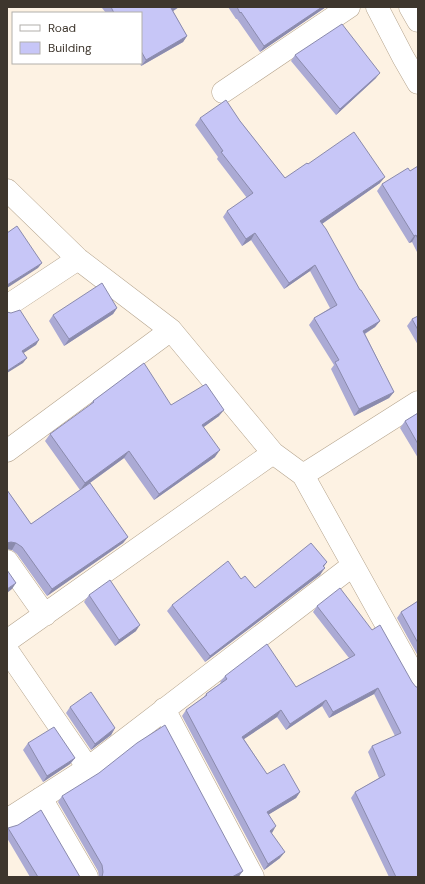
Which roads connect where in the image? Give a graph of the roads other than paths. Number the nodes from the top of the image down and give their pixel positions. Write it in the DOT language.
graph roads {
  1 [pos="349,7"];
  2 [pos="377,7"];
  3 [pos="410,7"];
  4 [pos="418,21"];
  5 [pos="418,83"];
  6 [pos="223,92"];
  7 [pos="7,190"];
  8 [pos="78,259"];
  9 [pos="7,306"];
  10 [pos="171,330"];
  11 [pos="418,402"];
  12 [pos="7,451"];
  13 [pos="273,453"];
  14 [pos="303,475"];
  15 [pos="7,561"];
  16 [pos="352,566"];
  17 [pos="45,614"];
  18 [pos="7,641"];
  19 [pos="7,650"];
  20 [pos="418,682"];
  21 [pos="164,709"];
  22 [pos="88,768"];
  23 [pos="41,798"];
  24 [pos="7,820"];
  25 [pos="87,877"];
  26 [pos="253,877"];
  1 -- 6 [label="street"];
  2 -- 5 [label="street"];
  3 -- 4 [label="street"];
  7 -- 8 [label="street"];
  8 -- 9 [label="street"];
  8 -- 10 [label="street"];
  10 -- 12 [label="street"];
  10 -- 13 [label="street"];
  11 -- 14 [label="street"];
  13 -- 14 [label="street"];
  13 -- 17 [label="street"];
  14 -- 16 [label="street"];
  15 -- 17 [label="street"];
  16 -- 20 [label="street"];
  16 -- 21 [label="street"];
  17 -- 18 [label="street"];
  19 -- 22 [label="street"];
  21 -- 22 [label="street"];
  21 -- 26 [label="street"];
  22 -- 23 [label="street"];
  23 -- 24 [label="street"];
  23 -- 25 [label="street"];
}
